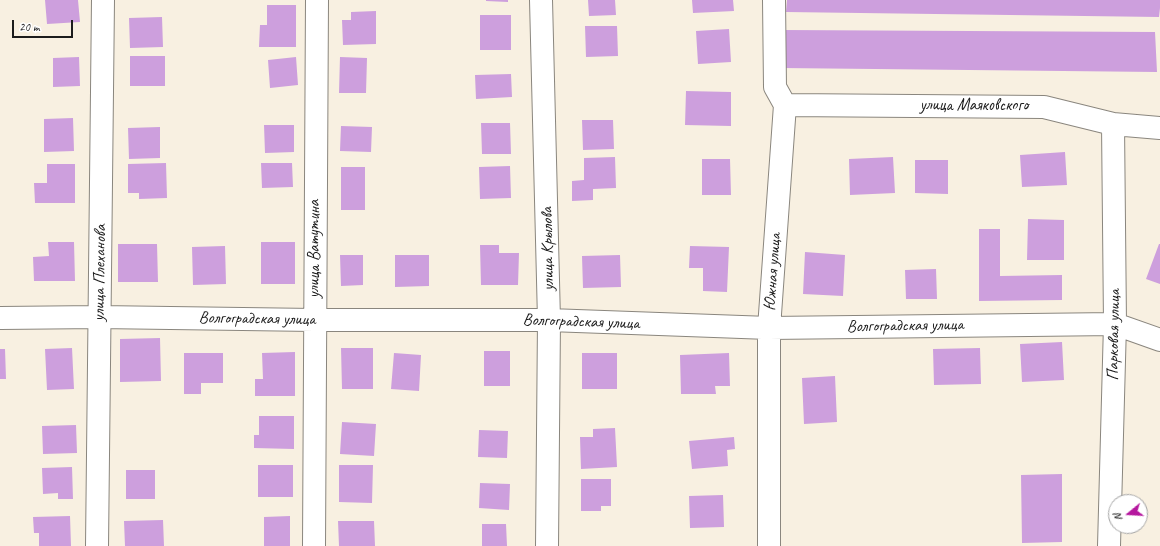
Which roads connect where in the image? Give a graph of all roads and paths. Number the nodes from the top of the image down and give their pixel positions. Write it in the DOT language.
graph roads {
  1 [pos="103,0"];
  2 [pos="317,0"];
  3 [pos="542,0"];
  4 [pos="774,0"];
  5 [pos="785,105"];
  6 [pos="1113,124"];
  7 [pos="1160,128"];
  8 [pos="99,317"];
  9 [pos="0,318"];
  10 [pos="314,320"];
  11 [pos="549,320"];
  12 [pos="1115,324"];
  13 [pos="769,328"];
  14 [pos="1160,340"];
  15 [pos="97,546"];
  16 [pos="314,546"];
  17 [pos="547,546"];
  18 [pos="769,546"];
  19 [pos="1109,546"];
  1 -- 8 [label="street, улица Плеханова"];
  2 -- 10 [label="street, улица Ватутина"];
  3 -- 11 [label="street, улица Крылова"];
  4 -- 5 [label="street"];
  5 -- 6 [label="street, улица Маяковского"];
  5 -- 13 [label="street, Южная улица"];
  6 -- 7 [label="street, улица Маяковского"];
  6 -- 12 [label="street, Парковая улица"];
  8 -- 9 [label="street, Волгоградская улица"];
  8 -- 10 [label="street, Волгоградская улица"];
  8 -- 15 [label="street, улица Плеханова"];
  10 -- 11 [label="street, Волгоградская улица"];
  10 -- 16 [label="street, улица Ватутина"];
  11 -- 13 [label="street, Волгоградская улица"];
  11 -- 17 [label="street, улица Крылова"];
  12 -- 13 [label="street, Волгоградская улица"];
  12 -- 14 [label="street, Волгоградская улица"];
  12 -- 19 [label="street, Парковая улица"];
  13 -- 18 [label="street, Южная улица"];
}
